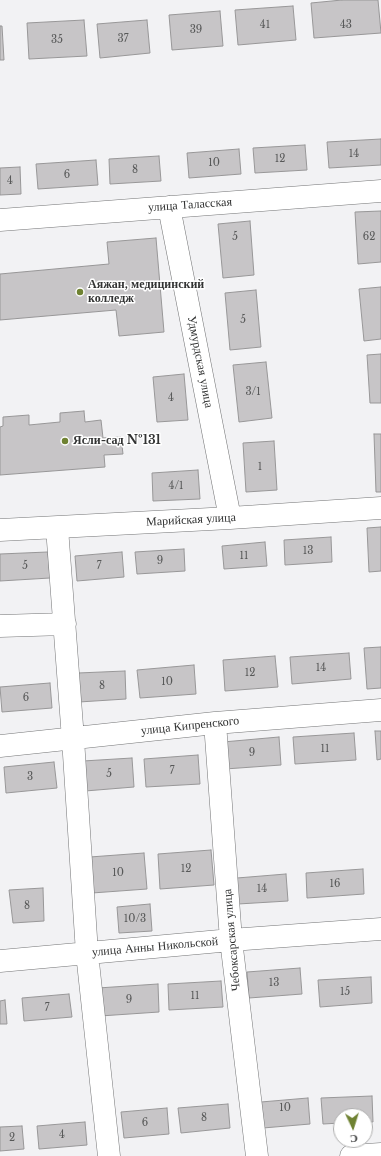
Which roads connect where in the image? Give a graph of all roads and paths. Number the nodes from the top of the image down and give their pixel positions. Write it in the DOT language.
graph roads {
  1 [pos="381,191"];
  2 [pos="169,207"];
  3 [pos="0,220"];
  4 [pos="381,508"];
  5 [pos="230,518"];
  6 [pos="57,528"];
  7 [pos="0,530"];
  8 [pos="65,624"];
  9 [pos="0,626"];
  10 [pos="381,710"];
  11 [pos="215,723"];
  12 [pos="74,738"];
  13 [pos="0,746"];
  14 [pos="381,929"];
  15 [pos="231,940"];
  16 [pos="87,953"];
  17 [pos="0,961"];
  18 [pos="381,1154"];
  19 [pos="109,1156"];
  20 [pos="257,1156"];
  21 [pos="351,1156"];
  1 -- 2 [label="street, улица Таласская"];
  2 -- 3 [label="street, улица Таласская"];
  2 -- 5 [label="street, Удмурдская улица"];
  4 -- 5 [label="street, Марийская улица"];
  5 -- 6 [label="street, Марийская улица"];
  6 -- 7 [label="street, Марийская улица"];
  6 -- 8 [label="street"];
  8 -- 9 [label="street"];
  8 -- 12 [label="street"];
  10 -- 11 [label="street, улица Кипренского"];
  11 -- 12 [label="street, улица Кипренского"];
  11 -- 15 [label="street, Чебоксарская улица"];
  12 -- 13 [label="street, улица Кипренского"];
  12 -- 16 [label="street"];
  14 -- 15 [label="street, улица Анны Никольской"];
  15 -- 16 [label="street, улица Анны Никольской"];
  15 -- 20 [label="street, Чебоксарская улица"];
  16 -- 17 [label="street, улица Анны Никольской"];
  16 -- 19 [label="street"];
  18 -- 21 [label="street"];
}
